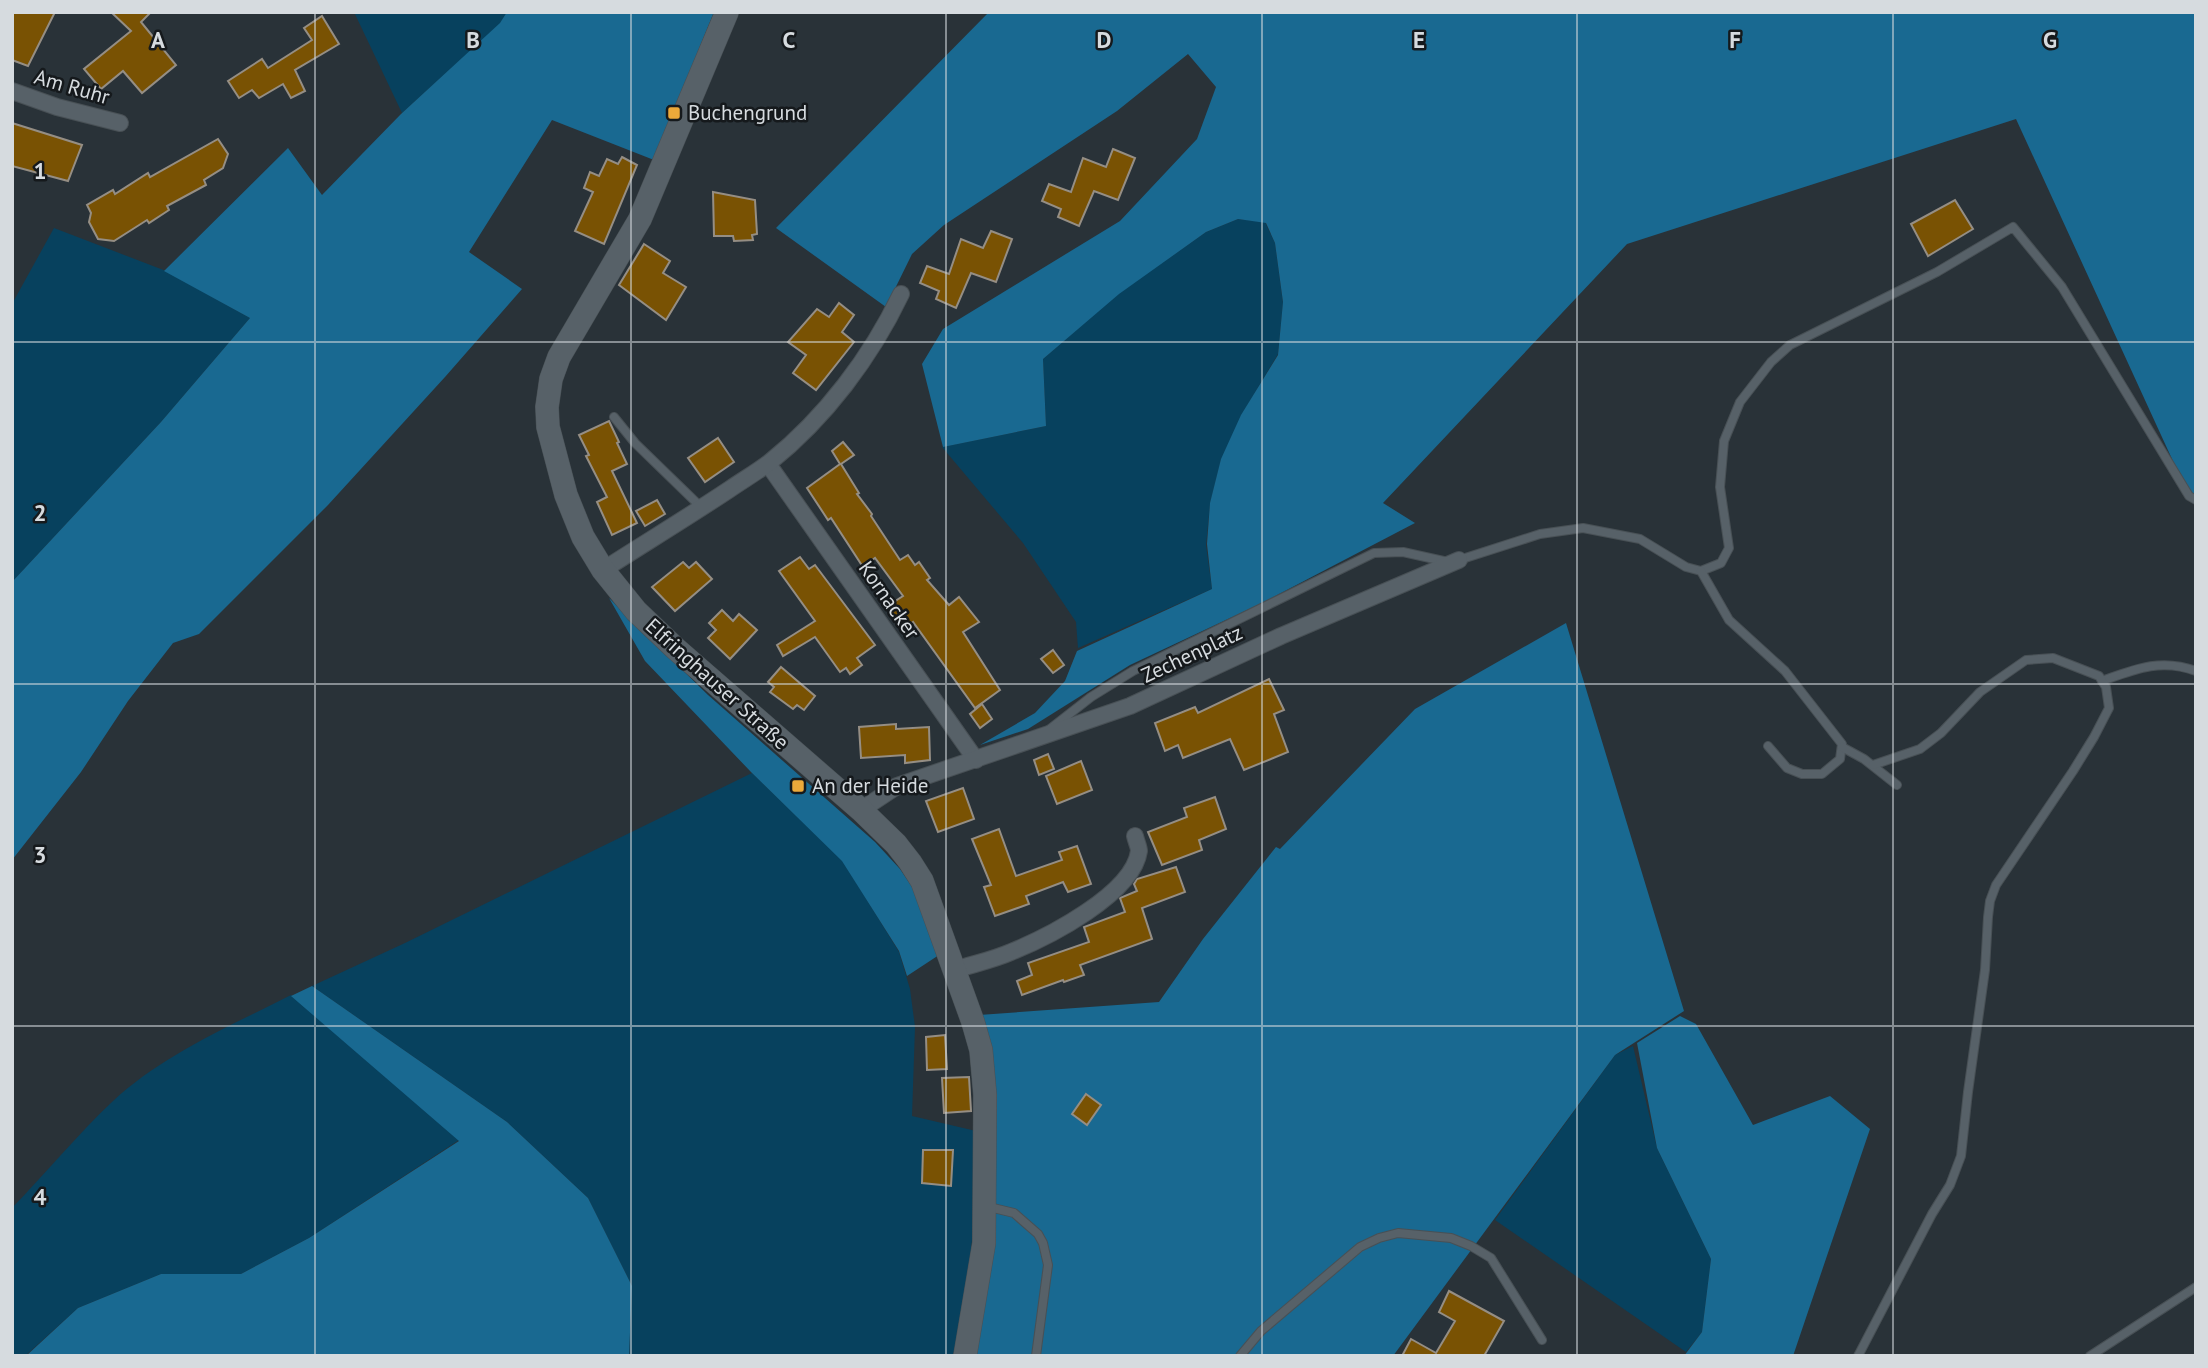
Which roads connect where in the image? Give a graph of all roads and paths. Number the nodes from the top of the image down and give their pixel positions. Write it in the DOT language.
graph roads {
  1 [pos="727,12"];
  2 [pos="12,91"];
  3 [pos="120,123"];
  4 [pos="901,294"];
  5 [pos="614,417"];
  6 [pos="768,464"];
  7 [pos="2196,500"];
  8 [pos="702,508"];
  9 [pos="1455,561"];
  10 [pos="603,570"];
  11 [pos="1701,571"];
  12 [pos="2196,671"];
  13 [pos="2102,681"];
  14 [pos="1040,738"];
  15 [pos="1768,746"];
  16 [pos="1842,747"];
  17 [pos="976,760"];
  18 [pos="1873,765"];
  19 [pos="1897,785"];
  20 [pos="861,810"];
  21 [pos="1135,836"];
  22 [pos="955,970"];
  23 [pos="984,1205"];
  24 [pos="2196,1287"];
  25 [pos="1542,1340"];
  26 [pos="965,1356"];
  27 [pos="1036,1356"];
  28 [pos="1240,1356"];
  29 [pos="1858,1356"];
  30 [pos="2090,1356"];
  1 -- 10 [label="main road, Elfringhauser Straße"];
  2 -- 3 [label="street, Am Ruhr"];
  4 -- 6 [label="street"];
  5 -- 8 [label="lane"];
  6 -- 8 [label="street"];
  6 -- 17 [label="street, Kornacker"];
  7 -- 11 [label="lane"];
  8 -- 10 [label="street"];
  9 -- 11 [label="lane, Zechenplatz"];
  9 -- 14 [label="street, Zechenplatz"];
  9 -- 14 [label="lane"];
  10 -- 20 [label="main road, Elfringhauser Straße"];
  11 -- 16 [label="lane"];
  12 -- 13 [label="lane"];
  13 -- 18 [label="lane"];
  13 -- 29 [label="lane"];
  14 -- 17 [label="street, Zechenplatz"];
  15 -- 16 [label="lane"];
  16 -- 18 [label="lane"];
  17 -- 20 [label="street, Zechenplatz"];
  18 -- 19 [label="lane"];
  20 -- 22 [label="main road, Elfringhauser Straße"];
  21 -- 22 [label="street"];
  22 -- 23 [label="main road, Elfringhauser Straße"];
  23 -- 26 [label="main road, Elfringhauser Straße"];
  23 -- 27 [label="lane"];
  24 -- 30 [label="lane"];
  25 -- 28 [label="lane"];
}
